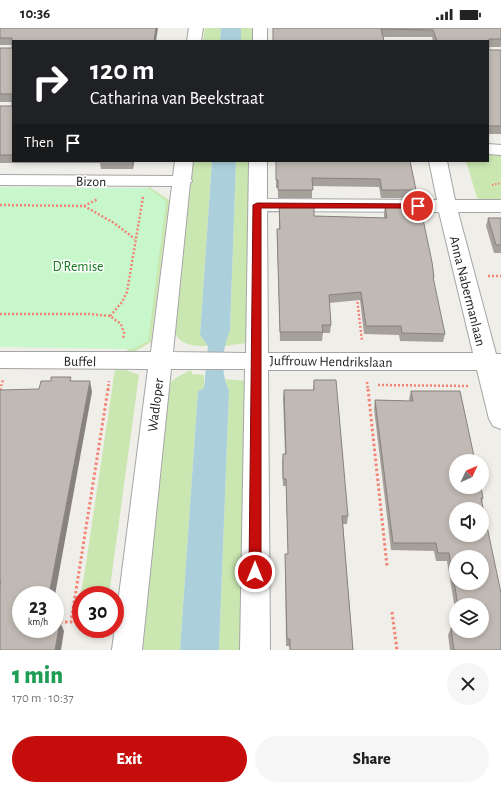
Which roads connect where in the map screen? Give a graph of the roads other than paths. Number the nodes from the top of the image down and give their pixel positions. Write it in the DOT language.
graph roads {
  1 [pos="196,28"];
  2 [pos="260,28"];
  3 [pos="194,40"];
  4 [pos="260,40"];
  5 [pos="489,150"];
  6 [pos="501,150"];
  7 [pos="258,162"];
  8 [pos="438,162"];
  9 [pos="183,171"];
  10 [pos="0,180"];
  11 [pos="257,205"];
  12 [pos="447,206"];
  13 [pos="501,206"];
  14 [pos="0,360"];
  15 [pos="245,360"];
  16 [pos="160,362"];
  17 [pos="494,362"];
  18 [pos="501,419"];
  19 [pos="127,650"];
  20 [pos="255,650"];
  1 -- 3 [label="street"];
  2 -- 4 [label="street"];
  5 -- 6 [label="street"];
  7 -- 11 [label="street"];
  8 -- 12 [label="street, Anna Nabermanlaan"];
  9 -- 10 [label="street, Bizon"];
  9 -- 16 [label="street, Wadloper"];
  11 -- 12 [label="street"];
  11 -- 15 [label="street"];
  12 -- 13 [label="street"];
  12 -- 17 [label="street, Anna Nabermanlaan"];
  14 -- 16 [label="street, Buffel"];
  15 -- 16 [label="street, Juffrouw Hendrikslaan"];
  15 -- 17 [label="street, Juffrouw Hendrikslaan"];
  15 -- 20 [label="street"];
  16 -- 19 [label="street, Wadloper"];
  17 -- 18 [label="street, Anna Nabermanlaan"];
}
